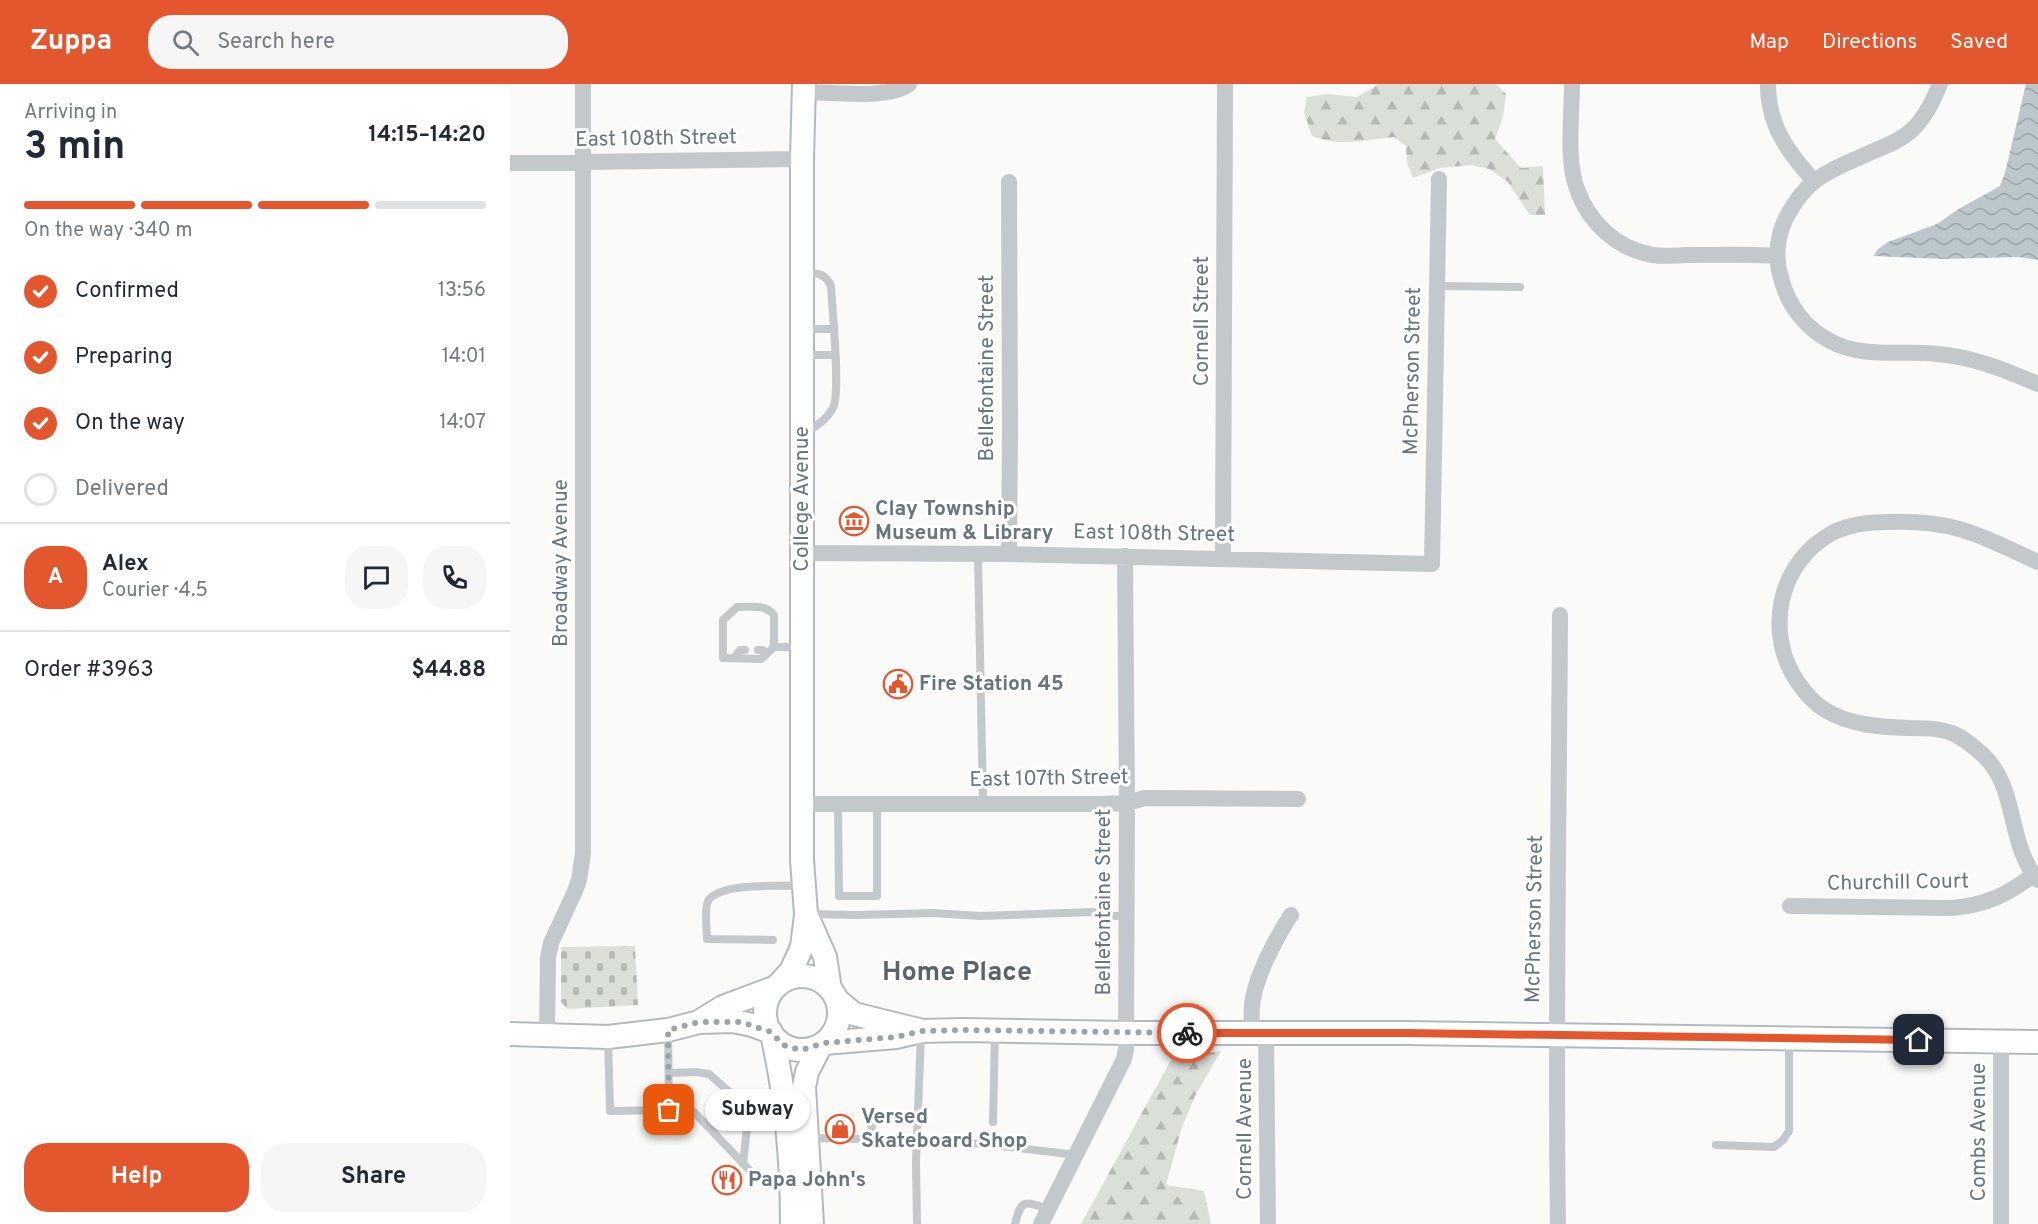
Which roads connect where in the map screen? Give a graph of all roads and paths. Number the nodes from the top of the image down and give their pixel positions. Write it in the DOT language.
graph roads {
  1 [pos="583,84"];
  2 [pos="909,84"];
  3 [pos="1225,84"];
  4 [pos="1572,84"];
  5 [pos="1768,84"];
  6 [pos="1940,84"];
  7 [pos="804,88"];
  8 [pos="802,159"];
  9 [pos="584,162"];
  10 [pos="510,163"];
  11 [pos="1439,179"];
  12 [pos="1814,181"];
  13 [pos="1010,183"];
  14 [pos="1777,256"];
  15 [pos="802,272"];
  16 [pos="1437,286"];
  17 [pos="1520,287"];
  18 [pos="802,329"];
  19 [pos="833,329"];
  20 [pos="802,355"];
  21 [pos="835,355"];
  22 [pos="2038,384"];
  23 [pos="802,433"];
  24 [pos="802,553"];
  25 [pos="978,554"];
  26 [pos="1009,554"];
  27 [pos="1125,556"];
  28 [pos="1223,558"];
  29 [pos="2038,562"];
  30 [pos="1432,564"];
  31 [pos="1560,615"];
  32 [pos="774,647"];
  33 [pos="802,647"];
  34 [pos="745,650"];
  35 [pos="758,650"];
  36 [pos="766,655"];
  37 [pos="734,658"];
  38 [pos="1298,799"];
  39 [pos="1127,803"];
  40 [pos="801,804"];
  41 [pos="838,804"];
  42 [pos="877,804"];
  43 [pos="983,804"];
  44 [pos="2036,877"];
  45 [pos="804,886"];
  46 [pos="1790,906"];
  47 [pos="806,914"];
  48 [pos="1291,915"];
  49 [pos="1127,916"];
  50 [pos="773,940"];
  51 [pos="779,985"];
  52 [pos="833,995"];
  53 [pos="699,1022"];
  54 [pos="668,1030"];
  55 [pos="995,1030"];
  56 [pos="921,1031"];
  57 [pos="771,1033"];
  58 [pos="1126,1033"];
  59 [pos="1259,1033"];
  60 [pos="510,1034"];
  61 [pos="547,1035"];
  62 [pos="1557,1036"];
  63 [pos="608,1037"];
  64 [pos="1789,1038"];
  65 [pos="2001,1041"];
  66 [pos="2038,1042"];
  67 [pos="822,1044"];
  68 [pos="669,1073"];
  69 [pos="669,1110"];
  70 [pos="918,1119"];
  71 [pos="993,1122"];
  72 [pos="808,1138"];
  73 [pos="871,1138"];
  74 [pos="917,1140"];
  75 [pos="1716,1145"];
  76 [pos="1076,1155"];
  77 [pos="743,1164"];
  78 [pos="791,1179"];
  79 [pos="1045,1216"];
  80 [pos="792,1224"];
  81 [pos="812,1224"];
  82 [pos="917,1224"];
  83 [pos="1015,1224"];
  84 [pos="1268,1224"];
  85 [pos="1558,1224"];
  86 [pos="2001,1224"];
  1 -- 9 [label="street, Broadway Avenue"];
  2 -- 7 [label="street"];
  3 -- 28 [label="street, Cornell Street"];
  4 -- 14 [label="street"];
  5 -- 12 [label="street"];
  6 -- 12 [label="street"];
  7 -- 8 [label="street, College Avenue"];
  8 -- 9 [label="street, East 108th Street"];
  8 -- 15 [label="street, College Avenue"];
  9 -- 10 [label="street, East 108th Street"];
  9 -- 61 [label="street, Broadway Avenue"];
  11 -- 16 [label="street, McPherson Street"];
  12 -- 14 [label="street"];
  13 -- 26 [label="street, Bellefontaine Street"];
  14 -- 22 [label="street"];
  15 -- 18 [label="street, College Avenue"];
  15 -- 19 [label="lane"];
  16 -- 17 [label="lane"];
  16 -- 30 [label="street, McPherson Street"];
  18 -- 19 [label="lane"];
  18 -- 20 [label="street, College Avenue"];
  19 -- 21 [label="lane"];
  20 -- 21 [label="lane"];
  20 -- 23 [label="street, College Avenue"];
  21 -- 23 [label="lane"];
  23 -- 24 [label="street, College Avenue"];
  24 -- 25 [label="street, East 108th Street"];
  24 -- 33 [label="street, College Avenue"];
  25 -- 26 [label="street, East 108th Street"];
  25 -- 43 [label="lane"];
  26 -- 27 [label="street, East 108th Street"];
  27 -- 28 [label="street, East 108th Street"];
  27 -- 39 [label="street, Bellefontaine Street"];
  28 -- 30 [label="street, East 108th Street"];
  29 -- 44 [label="street"];
  31 -- 62 [label="street, McPherson Street"];
  32 -- 33 [label="lane"];
  32 -- 36 [label="lane"];
  32 -- 37 [label="lane"];
  33 -- 40 [label="street, College Avenue"];
  34 -- 37 [label="lane"];
  35 -- 36 [label="lane"];
  36 -- 37 [label="lane"];
  38 -- 39 [label="street, East 107th Street"];
  39 -- 43 [label="street, East 107th Street"];
  39 -- 49 [label="street, Bellefontaine Street"];
  40 -- 41 [label="street, East 107th Street"];
  40 -- 45 [label="street, College Avenue"];
  41 -- 42 [label="street, East 107th Street"];
  41 -- 42 [label="lane"];
  42 -- 43 [label="street, East 107th Street"];
  44 -- 46 [label="street, Churchill Court"];
  45 -- 47 [label="street, College Avenue"];
  45 -- 50 [label="lane"];
  47 -- 49 [label="lane"];
  47 -- 51 [label="street, College Avenue"];
  47 -- 52 [label="street, College Avenue"];
  48 -- 59 [label="street, Cornell Avenue"];
  49 -- 58 [label="street, Bellefontaine Street"];
  51 -- 52 [label="street"];
  51 -- 53 [label="street"];
  51 -- 57 [label="street"];
  52 -- 56 [label="street"];
  52 -- 67 [label="street"];
  53 -- 54 [label="street"];
  53 -- 57 [label="street"];
  54 -- 63 [label="street"];
  54 -- 68 [label="lane"];
  55 -- 56 [label="street"];
  55 -- 58 [label="street"];
  55 -- 71 [label="lane"];
  56 -- 67 [label="street"];
  56 -- 70 [label="lane"];
  57 -- 67 [label="street"];
  57 -- 78 [label="street"];
  58 -- 59 [label="street"];
  58 -- 76 [label="street, Bellefontaine Street"];
  59 -- 62 [label="street"];
  59 -- 84 [label="street, Cornell Avenue"];
  60 -- 61 [label="street"];
  61 -- 63 [label="street"];
  62 -- 64 [label="street"];
  62 -- 85 [label="street, McPherson Street"];
  63 -- 69 [label="lane"];
  64 -- 65 [label="street"];
  64 -- 75 [label="lane"];
  65 -- 66 [label="street"];
  65 -- 86 [label="street, Combs Avenue"];
  67 -- 72 [label="street"];
  68 -- 69 [label="lane"];
  68 -- 77 [label="lane"];
  69 -- 77 [label="lane"];
  70 -- 73 [label="lane"];
  70 -- 74 [label="lane"];
  72 -- 73 [label="lane"];
  72 -- 81 [label="street"];
  73 -- 74 [label="lane"];
  74 -- 76 [label="lane"];
  74 -- 82 [label="lane"];
  76 -- 79 [label="street, Bellefontaine Street"];
  77 -- 78 [label="lane"];
  78 -- 80 [label="street"];
  79 -- 83 [label="lane"];
}
